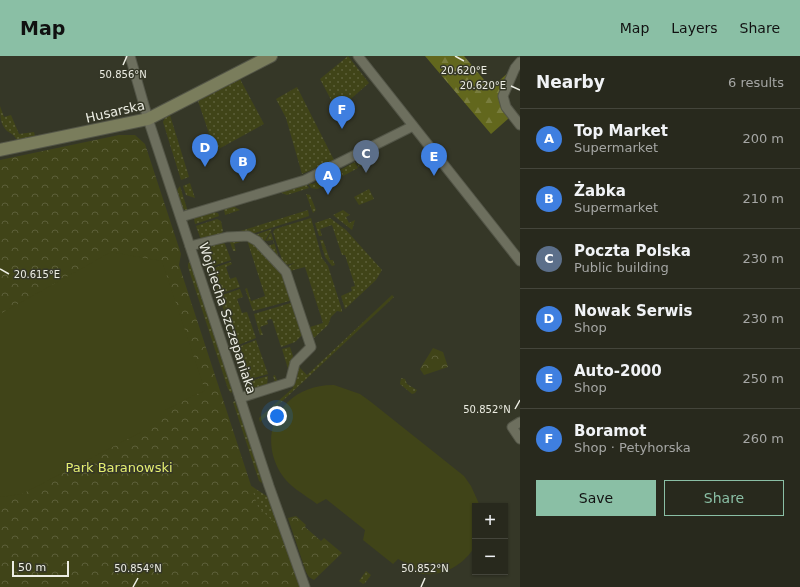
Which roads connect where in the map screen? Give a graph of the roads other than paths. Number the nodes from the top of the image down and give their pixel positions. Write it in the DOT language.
graph roads {
  1 [pos="130,56"];
  2 [pos="271,56"];
  3 [pos="358,56"];
  4 [pos="520,62"];
  5 [pos="148,119"];
  6 [pos="520,125"];
  7 [pos="413,126"];
  8 [pos="0,150"];
  9 [pos="181,217"];
  10 [pos="190,246"];
  11 [pos="520,261"];
  12 [pos="240,398"];
  13 [pos="516,424"];
  14 [pos="520,439"];
  15 [pos="306,586"];
  1 -- 5 [label="street, Wojciecha Szczepaniaka"];
  2 -- 5 [label="main road, Husarska"];
  3 -- 7 [label="street"];
  4 -- 6 [label="street"];
  5 -- 8 [label="main road, Husarska"];
  5 -- 9 [label="street, Wojciecha Szczepaniaka"];
  7 -- 9 [label="street"];
  7 -- 11 [label="street"];
  9 -- 10 [label="street, Wojciecha Szczepaniaka"];
  10 -- 12 [label="street, Wojciecha Szczepaniaka"];
  10 -- 12 [label="street"];
  12 -- 15 [label="street, Wojciecha Szczepaniaka"];
  13 -- 14 [label="street"];
}
